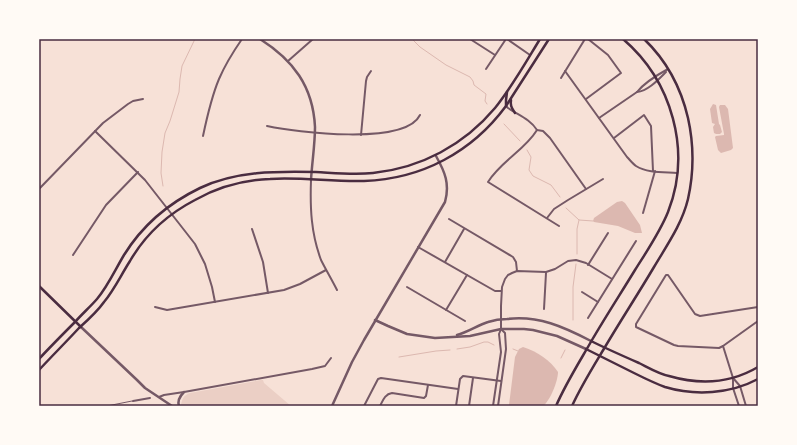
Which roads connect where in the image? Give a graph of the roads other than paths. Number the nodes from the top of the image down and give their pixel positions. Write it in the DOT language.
graph roads {
  1 [pos="242,39"];
  2 [pos="260,39"];
  3 [pos="313,39"];
  4 [pos="470,39"];
  5 [pos="506,39"];
  6 [pos="540,39"];
  7 [pos="549,39"];
  8 [pos="586,39"];
  9 [pos="623,39"];
  10 [pos="644,39"];
  11 [pos="495,55"];
  12 [pos="530,55"];
  13 [pos="288,61"];
  14 [pos="486,69"];
  15 [pos="668,69"];
  16 [pos="371,71"];
  17 [pos="565,71"];
  18 [pos="655,76"];
  19 [pos="561,78"];
  20 [pos="658,80"];
  21 [pos="508,90"];
  22 [pos="636,92"];
  23 [pos="143,99"];
  24 [pos="511,99"];
  25 [pos="586,99"];
  26 [pos="506,106"];
  27 [pos="516,113"];
  28 [pos="420,115"];
  29 [pos="599,118"];
  30 [pos="267,126"];
  31 [pos="537,130"];
  32 [pos="95,131"];
  33 [pos="314,132"];
  34 [pos="361,135"];
  35 [pos="204,136"];
  36 [pos="614,138"];
  37 [pos="436,156"];
  38 [pos="440,162"];
  39 [pos="654,171"];
  40 [pos="138,172"];
  41 [pos="312,172"];
  42 [pos="677,173"];
  43 [pos="603,179"];
  44 [pos="312,180"];
  45 [pos="39,189"];
  46 [pos="586,189"];
  47 [pos="167,208"];
  48 [pos="643,213"];
  49 [pos="172,214"];
  50 [pos="547,218"];
  51 [pos="449,219"];
  52 [pos="559,226"];
  53 [pos="465,228"];
  54 [pos="252,229"];
  55 [pos="608,233"];
  56 [pos="636,241"];
  57 [pos="418,247"];
  58 [pos="73,255"];
  59 [pos="444,262"];
  60 [pos="588,265"];
  61 [pos="326,270"];
  62 [pos="517,271"];
  63 [pos="546,272"];
  64 [pos="467,275"];
  65 [pos="612,279"];
  66 [pos="39,286"];
  67 [pos="407,287"];
  68 [pos="337,290"];
  69 [pos="501,291"];
  70 [pos="582,292"];
  71 [pos="268,293"];
  72 [pos="215,302"];
  73 [pos="598,302"];
  74 [pos="155,307"];
  75 [pos="758,307"];
  76 [pos="446,310"];
  77 [pos="544,310"];
  78 [pos="588,318"];
  79 [pos="501,319"];
  80 [pos="375,320"];
  81 [pos="76,321"];
  82 [pos="465,321"];
  83 [pos="758,321"];
  84 [pos="81,327"];
  85 [pos="501,329"];
  86 [pos="455,336"];
  87 [pos="592,341"];
  88 [pos="723,346"];
  89 [pos="605,348"];
  90 [pos="586,350"];
  91 [pos="600,356"];
  92 [pos="39,358"];
  93 [pos="331,358"];
  94 [pos="758,367"];
  95 [pos="39,370"];
  96 [pos="473,378"];
  97 [pos="733,378"];
  98 [pos="758,379"];
  99 [pos="497,381"];
  100 [pos="501,381"];
  101 [pos="428,385"];
  102 [pos="740,386"];
  103 [pos="733,388"];
  104 [pos="458,389"];
  105 [pos="184,392"];
  106 [pos="159,397"];
  107 [pos="150,398"];
  108 [pos="133,401"];
  109 [pos="107,406"];
  110 [pos="172,406"];
  111 [pos="179,406"];
  112 [pos="332,406"];
  113 [pos="364,406"];
  114 [pos="380,406"];
  115 [pos="456,406"];
  116 [pos="469,406"];
  117 [pos="493,406"];
  118 [pos="498,406"];
  119 [pos="556,406"];
  120 [pos="572,406"];
  121 [pos="739,406"];
  122 [pos="746,406"];
  1 -- 35 [label="street"];
  2 -- 13 [label="street"];
  3 -- 13 [label="street"];
  4 -- 11 [label="street"];
  5 -- 11 [label="street"];
  5 -- 12 [label="street"];
  6 -- 12 [label="main road"];
  7 -- 24 [label="main road"];
  8 -- 17 [label="street"];
  8 -- 25 [label="street"];
  9 -- 18 [label="main road"];
  10 -- 15 [label="main road"];
  11 -- 14 [label="street"];
  12 -- 21 [label="main road"];
  13 -- 33 [label="street"];
  15 -- 18 [label="street"];
  15 -- 20 [label="street"];
  15 -- 89 [label="main road"];
  16 -- 34 [label="street"];
  17 -- 19 [label="street"];
  17 -- 25 [label="street"];
  18 -- 20 [label="main road"];
  18 -- 22 [label="street"];
  20 -- 22 [label="street"];
  20 -- 42 [label="main road"];
  21 -- 26 [label="main road"];
  21 -- 37 [label="main road"];
  22 -- 29 [label="street"];
  23 -- 32 [label="street"];
  24 -- 26 [label="main road"];
  24 -- 27 [label="main road"];
  25 -- 29 [label="street"];
  26 -- 27 [label="street"];
  26 -- 38 [label="main road"];
  27 -- 31 [label="street"];
  28 -- 34 [label="street"];
  29 -- 36 [label="street"];
  30 -- 33 [label="street"];
  31 -- 46 [label="street"];
  31 -- 50 [label="street"];
  32 -- 40 [label="street"];
  32 -- 45 [label="street"];
  33 -- 34 [label="street"];
  33 -- 41 [label="street"];
  36 -- 39 [label="street"];
  36 -- 39 [label="street"];
  37 -- 38 [label="street"];
  37 -- 41 [label="main road"];
  38 -- 44 [label="main road"];
  38 -- 57 [label="street"];
  39 -- 42 [label="street"];
  39 -- 48 [label="street"];
  40 -- 47 [label="street"];
  40 -- 58 [label="street"];
  41 -- 44 [label="street"];
  41 -- 47 [label="main road"];
  42 -- 87 [label="main road"];
  43 -- 46 [label="street"];
  44 -- 49 [label="main road"];
  44 -- 61 [label="street"];
  46 -- 50 [label="street"];
  47 -- 49 [label="street"];
  47 -- 81 [label="main road"];
  49 -- 72 [label="street"];
  49 -- 84 [label="main road"];
  50 -- 52 [label="street"];
  51 -- 53 [label="street"];
  53 -- 59 [label="street"];
  53 -- 62 [label="street"];
  54 -- 71 [label="street"];
  55 -- 60 [label="street"];
  56 -- 65 [label="street"];
  57 -- 59 [label="street"];
  57 -- 80 [label="street"];
  59 -- 64 [label="street"];
  60 -- 63 [label="street"];
  60 -- 65 [label="street"];
  61 -- 68 [label="street"];
  61 -- 71 [label="street"];
  62 -- 63 [label="street"];
  62 -- 69 [label="street"];
  63 -- 77 [label="street"];
  64 -- 69 [label="street"];
  64 -- 76 [label="street"];
  65 -- 73 [label="street"];
  66 -- 81 [label="main road"];
  67 -- 76 [label="street"];
  69 -- 79 [label="street"];
  70 -- 73 [label="street"];
  71 -- 72 [label="street"];
  72 -- 74 [label="street"];
  73 -- 78 [label="street"];
  75 -- 88 [label="street"];
  76 -- 82 [label="street"];
  79 -- 85 [label="street"];
  79 -- 86 [label="street"];
  79 -- 87 [label="street"];
  80 -- 86 [label="street"];
  80 -- 112 [label="street"];
  81 -- 84 [label="main road"];
  81 -- 92 [label="main road"];
  83 -- 88 [label="street"];
  84 -- 95 [label="main road"];
  84 -- 106 [label="street"];
  85 -- 86 [label="street"];
  85 -- 90 [label="street"];
  85 -- 99 [label="street"];
  85 -- 100 [label="street"];
  87 -- 89 [label="main road"];
  87 -- 90 [label="main road"];
  88 -- 97 [label="street"];
  89 -- 91 [label="main road"];
  89 -- 97 [label="main road"];
  90 -- 91 [label="main road"];
  90 -- 119 [label="main road"];
  91 -- 103 [label="main road"];
  91 -- 120 [label="main road"];
  93 -- 105 [label="street"];
  94 -- 97 [label="main road"];
  96 -- 99 [label="street"];
  96 -- 104 [label="street"];
  96 -- 116 [label="street"];
  97 -- 102 [label="street"];
  97 -- 103 [label="street"];
  98 -- 102 [label="main road"];
  99 -- 100 [label="street"];
  99 -- 117 [label="street"];
  100 -- 118 [label="street"];
  101 -- 104 [label="street"];
  101 -- 113 [label="street"];
  101 -- 114 [label="street"];
  102 -- 103 [label="main road"];
  102 -- 122 [label="street"];
  103 -- 121 [label="street"];
  104 -- 115 [label="street"];
  105 -- 106 [label="street"];
  105 -- 111 [label="street"];
  106 -- 110 [label="street"];
  107 -- 108 [label="street"];
  108 -- 109 [label="lane"];
}
